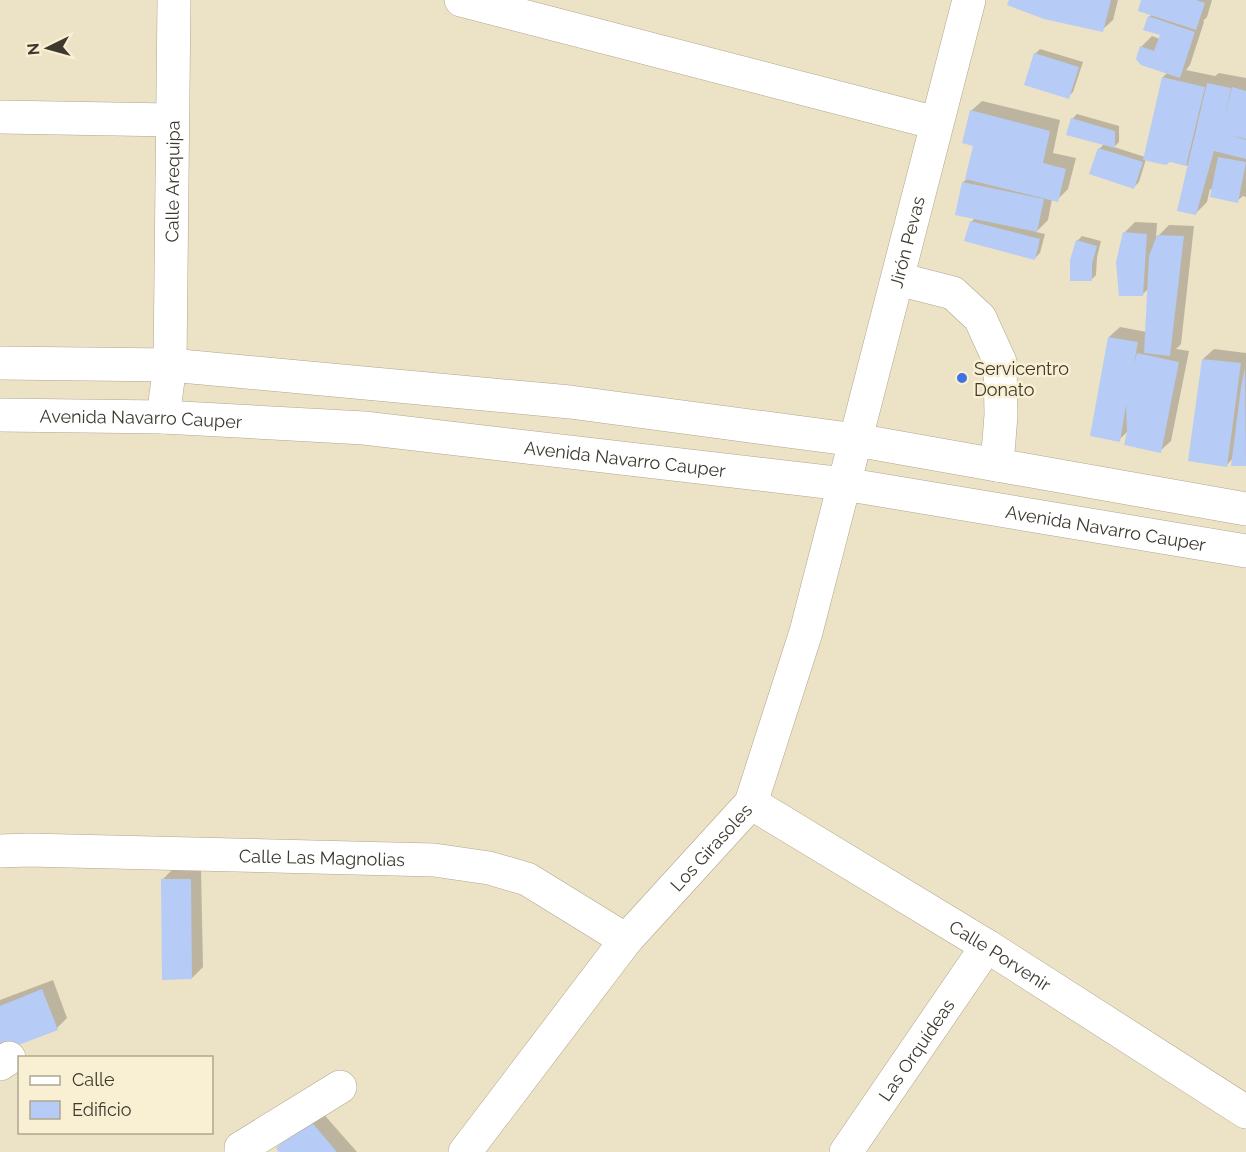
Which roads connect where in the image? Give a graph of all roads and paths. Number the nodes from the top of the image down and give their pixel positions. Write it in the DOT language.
graph roads {
  1 [pos="174,0"];
  2 [pos="461,0"];
  3 [pos="969,0"];
  4 [pos="0,117"];
  5 [pos="172,120"];
  6 [pos="936,123"];
  7 [pos="898,279"];
  8 [pos="0,363"];
  9 [pos="170,365"];
  10 [pos="0,416"];
  11 [pos="163,417"];
  12 [pos="856,440"];
  13 [pos="997,465"];
  14 [pos="844,484"];
  15 [pos="1246,509"];
  16 [pos="1246,551"];
  17 [pos="751,803"];
  18 [pos="0,851"];
  19 [pos="626,940"];
  20 [pos="987,946"];
  21 [pos="340,1087"];
  22 [pos="1246,1112"];
  23 [pos="241,1152"];
  24 [pos="465,1152"];
  25 [pos="846,1152"];
  1 -- 5 [label="street, Calle Arequipa"];
  2 -- 6 [label="street"];
  3 -- 6 [label="street, Jirón Pevas"];
  4 -- 5 [label="street"];
  5 -- 9 [label="street, Calle Arequipa"];
  6 -- 7 [label="street, Jirón Pevas"];
  7 -- 12 [label="street, Jirón Pevas"];
  7 -- 13 [label="street"];
  8 -- 9 [label="street"];
  9 -- 11 [label="street, Calle Arequipa"];
  9 -- 12 [label="street"];
  10 -- 11 [label="street, Avenida Navarro Cauper"];
  11 -- 14 [label="street, Avenida Navarro Cauper"];
  12 -- 13 [label="street"];
  12 -- 14 [label="street, Jirón Pevas"];
  13 -- 15 [label="street"];
  14 -- 16 [label="street, Avenida Navarro Cauper"];
  14 -- 17 [label="street, Los Girasoles"];
  17 -- 19 [label="street, Los Girasoles"];
  17 -- 20 [label="street, Calle Porvenir"];
  18 -- 19 [label="street, Calle Las Magnolias"];
  19 -- 24 [label="street, Los Girasoles"];
  20 -- 22 [label="street, Calle Porvenir"];
  20 -- 25 [label="street, Las Orquídeas"];
  21 -- 23 [label="street"];
}
